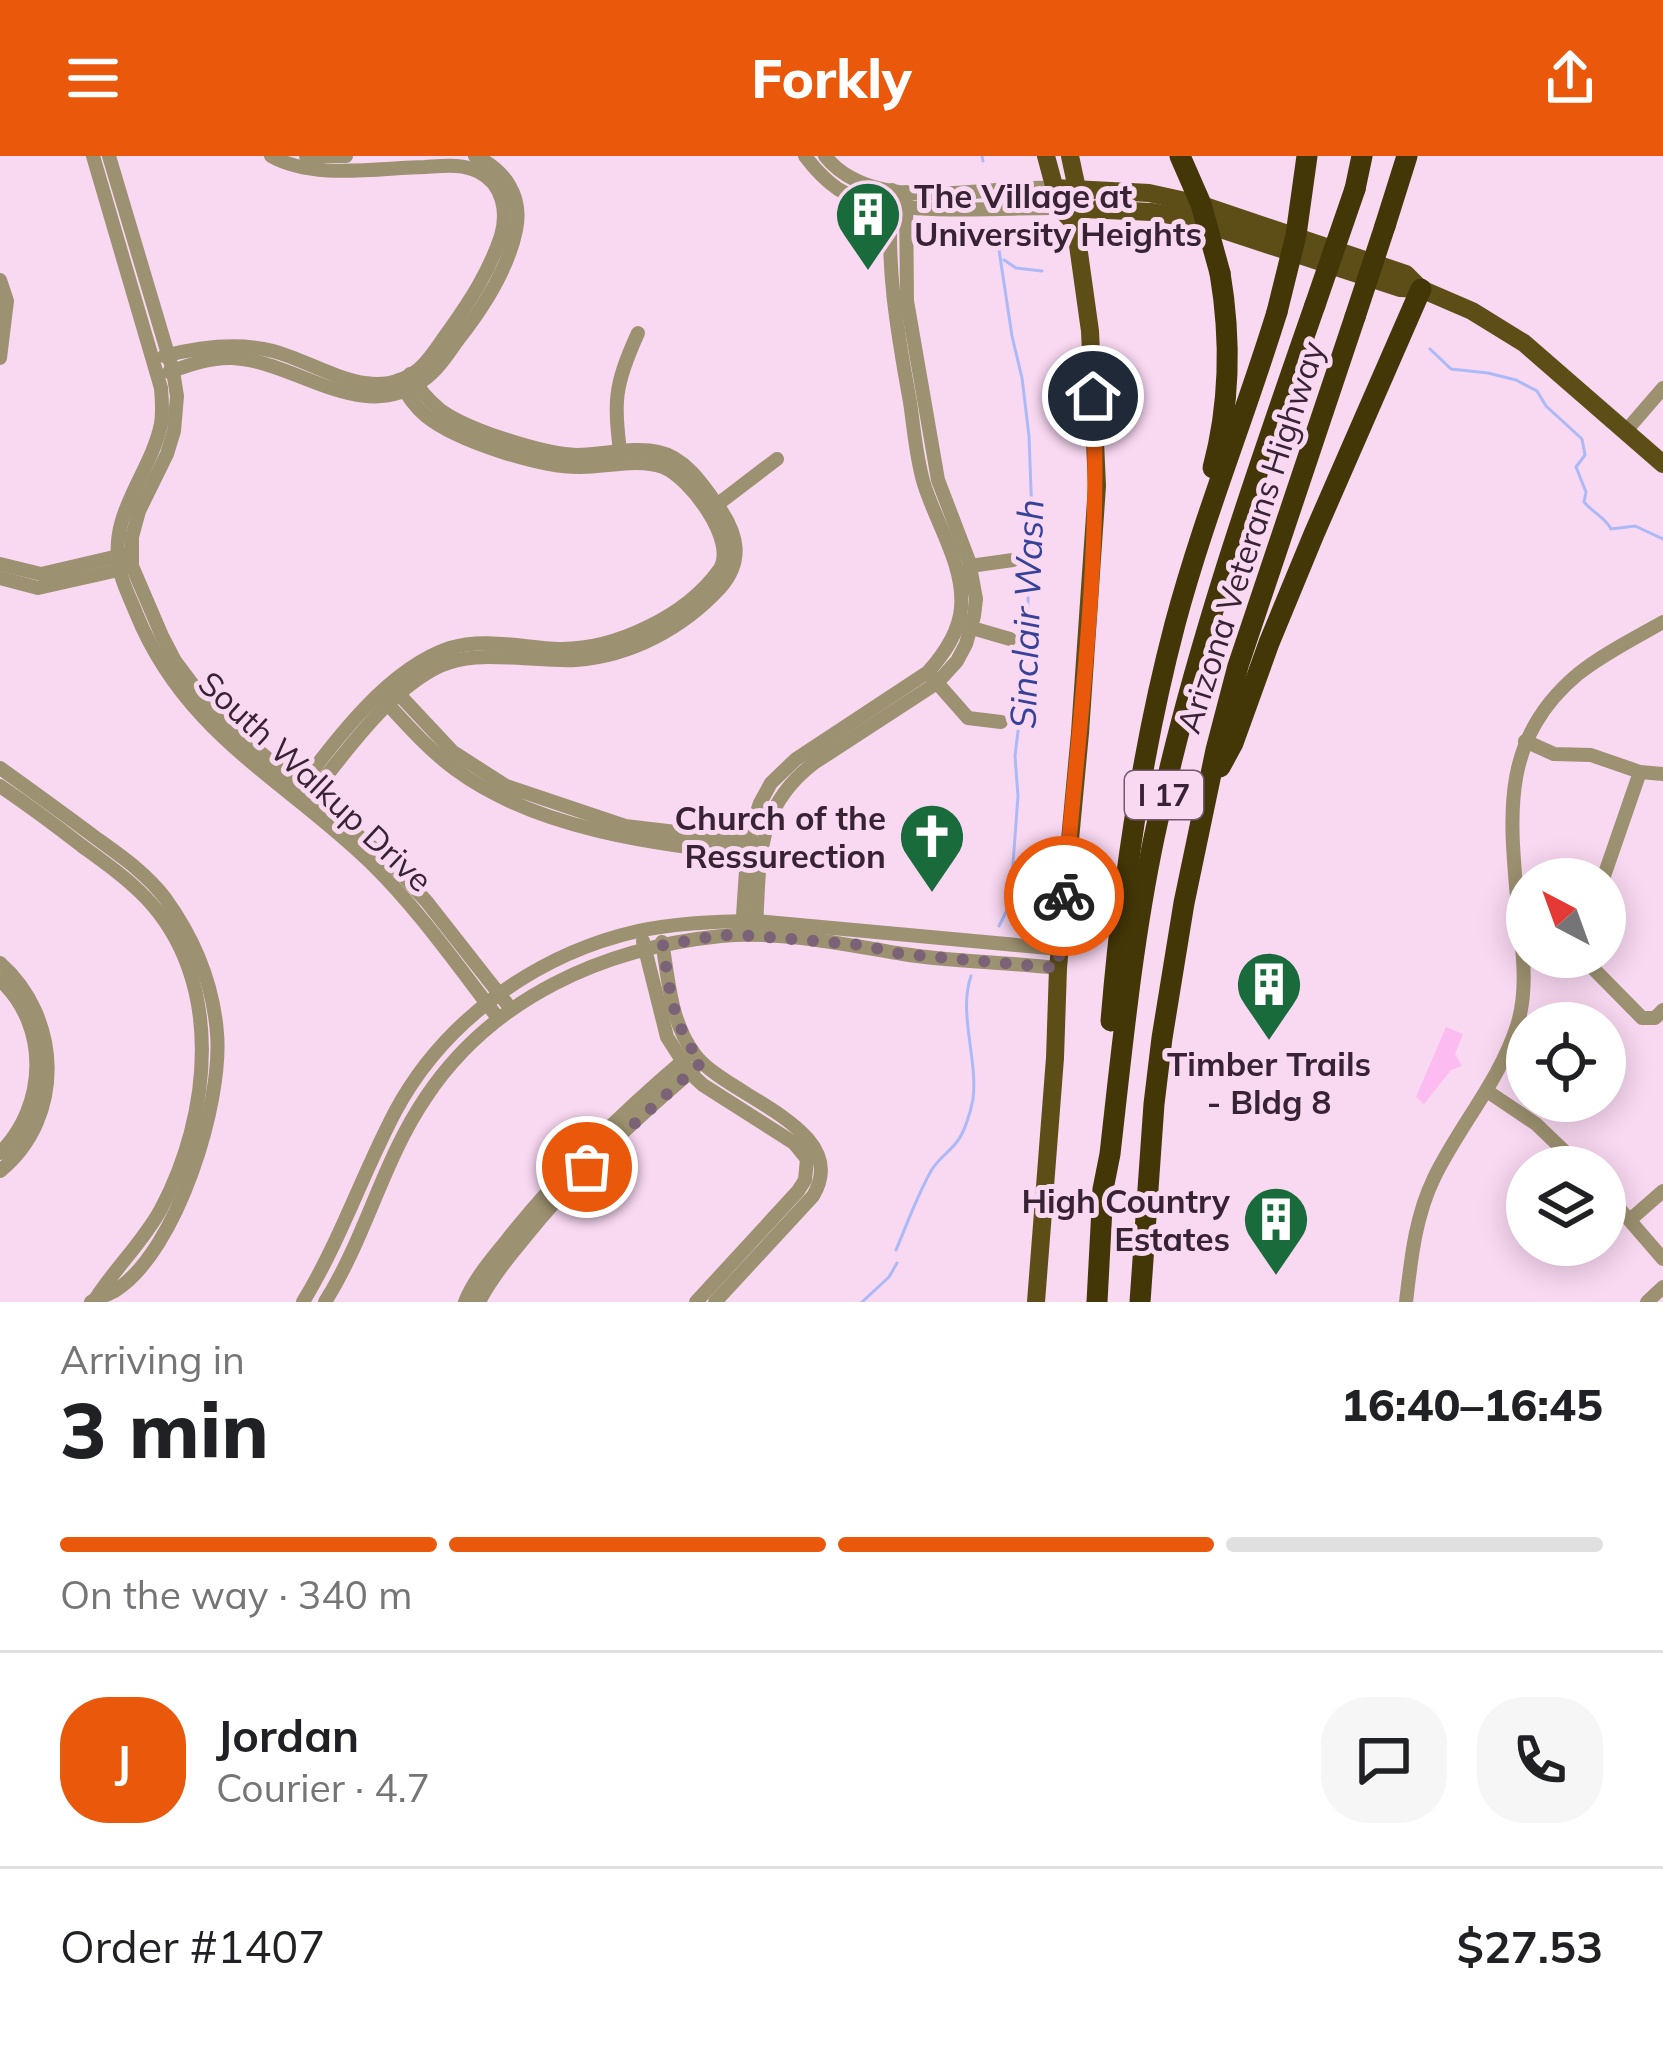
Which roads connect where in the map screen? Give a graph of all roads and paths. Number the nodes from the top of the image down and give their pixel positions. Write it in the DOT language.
graph roads {
  1 [pos="93,156"];
  2 [pos="109,156"];
  3 [pos="271,156"];
  4 [pos="306,156"];
  5 [pos="346,156"];
  6 [pos="475,156"];
  7 [pos="805,156"];
  8 [pos="825,156"];
  9 [pos="1046,156"];
  10 [pos="1070,156"];
  11 [pos="1180,156"];
  12 [pos="1307,156"];
  13 [pos="1362,156"];
  14 [pos="1407,156"];
  15 [pos="1054,188"];
  16 [pos="898,199"];
  17 [pos="1082,203"];
  18 [pos="1060,208"];
  19 [pos="0,280"];
  20 [pos="1421,289"];
  21 [pos="3,323"];
  22 [pos="638,333"];
  23 [pos="0,358"];
  24 [pos="164,365"];
  25 [pos="407,382"];
  26 [pos="1663,388"];
  27 [pos="1625,432"];
  28 [pos="621,459"];
  29 [pos="777,459"];
  30 [pos="1663,464"];
  31 [pos="712,508"];
  32 [pos="1013,560"];
  33 [pos="1196,560"];
  34 [pos="126,561"];
  35 [pos="0,564"];
  36 [pos="970,566"];
  37 [pos="0,578"];
  38 [pos="1663,622"];
  39 [pos="972,628"];
  40 [pos="1010,639"];
  41 [pos="932,677"];
  42 [pos="390,695"];
  43 [pos="1001,722"];
  44 [pos="1525,741"];
  45 [pos="0,768"];
  46 [pos="1640,772"];
  47 [pos="1663,774"];
  48 [pos="0,786"];
  49 [pos="1208,789"];
  50 [pos="302,796"];
  51 [pos="755,848"];
  52 [pos="1514,858"];
  53 [pos="1610,858"];
  54 [pos="659,927"];
  55 [pos="749,928"];
  56 [pos="642,930"];
  57 [pos="663,945"];
  58 [pos="645,949"];
  59 [pos="1059,959"];
  60 [pos="0,963"];
  61 [pos="1525,978"];
  62 [pos="1603,978"];
  63 [pos="0,980"];
  64 [pos="203,996"];
  65 [pos="493,999"];
  66 [pos="1663,1010"];
  67 [pos="504,1013"];
  68 [pos="692,1062"];
  69 [pos="1486,1091"];
  70 [pos="1559,1146"];
  71 [pos="0,1153"];
  72 [pos="813,1156"];
  73 [pos="0,1171"];
  74 [pos="1102,1190"];
  75 [pos="1663,1191"];
  76 [pos="1626,1215"];
  77 [pos="1630,1219"];
  78 [pos="1663,1259"];
  79 [pos="1663,1287"];
  80 [pos="94,1300"];
  81 [pos="303,1302"];
  82 [pos="326,1302"];
  83 [pos="465,1302"];
  84 [pos="479,1302"];
  85 [pos="696,1302"];
  86 [pos="715,1302"];
  87 [pos="1032,1302"];
  88 [pos="1097,1302"];
  89 [pos="1140,1302"];
  90 [pos="1406,1302"];
  91 [pos="1647,1302"];
  1 -- 24 [label="street"];
  2 -- 24 [label="street"];
  3 -- 25 [label="street"];
  4 -- 5 [label="street"];
  6 -- 25 [label="street"];
  7 -- 16 [label="street"];
  8 -- 16 [label="street"];
  9 -- 15 [label="main road"];
  10 -- 17 [label="main road"];
  11 -- 33 [label="highway, bridge"];
  12 -- 33 [label="highway, bridge"];
  13 -- 74 [label="highway, Arizona Veterans Highway / I 17, bridge"];
  14 -- 49 [label="highway, Arizona Veterans Highway / I 17, bridge"];
  15 -- 16 [label="street"];
  15 -- 17 [label="main road"];
  15 -- 18 [label="main road"];
  16 -- 18 [label="street"];
  16 -- 36 [label="street"];
  16 -- 41 [label="street"];
  17 -- 18 [label="main road"];
  17 -- 20 [label="main road"];
  17 -- 59 [label="main road"];
  19 -- 21 [label="street"];
  20 -- 27 [label="main road"];
  20 -- 49 [label="highway"];
  21 -- 23 [label="street"];
  22 -- 28 [label="street"];
  24 -- 25 [label="street"];
  24 -- 34 [label="street"];
  25 -- 28 [label="street"];
  26 -- 27 [label="street"];
  27 -- 30 [label="main road"];
  28 -- 31 [label="street"];
  29 -- 31 [label="street"];
  31 -- 42 [label="street"];
  32 -- 36 [label="street"];
  33 -- 74 [label="highway"];
  34 -- 35 [label="street"];
  34 -- 37 [label="street"];
  34 -- 50 [label="street, South Walkup Drive"];
  36 -- 39 [label="street"];
  38 -- 44 [label="street"];
  39 -- 40 [label="street"];
  39 -- 41 [label="street"];
  41 -- 43 [label="street"];
  41 -- 51 [label="street"];
  42 -- 50 [label="street"];
  42 -- 51 [label="street"];
  44 -- 46 [label="street"];
  44 -- 52 [label="street"];
  45 -- 64 [label="street"];
  46 -- 47 [label="street"];
  46 -- 53 [label="street"];
  48 -- 64 [label="street"];
  49 -- 89 [label="highway, Arizona Veterans Highway / I 17"];
  50 -- 65 [label="street, South Walkup Drive"];
  51 -- 55 [label="street"];
  54 -- 55 [label="street"];
  54 -- 56 [label="street"];
  54 -- 57 [label="street"];
  55 -- 57 [label="street"];
  55 -- 59 [label="street"];
  56 -- 58 [label="street"];
  56 -- 65 [label="street"];
  57 -- 58 [label="street"];
  57 -- 68 [label="street"];
  58 -- 67 [label="street"];
  58 -- 68 [label="street"];
  59 -- 87 [label="main road"];
  60 -- 73 [label="street"];
  61 -- 69 [label="street"];
  62 -- 66 [label="street"];
  63 -- 71 [label="street"];
  64 -- 80 [label="street"];
  65 -- 67 [label="street, South Walkup Drive"];
  65 -- 81 [label="street"];
  67 -- 82 [label="street"];
  68 -- 72 [label="street"];
  68 -- 83 [label="street"];
  68 -- 84 [label="street"];
  69 -- 70 [label="street"];
  69 -- 90 [label="street"];
  72 -- 85 [label="street"];
  72 -- 86 [label="street"];
  74 -- 88 [label="highway, Arizona Veterans Highway / I 17"];
  75 -- 77 [label="street"];
  76 -- 77 [label="street"];
  77 -- 78 [label="street"];
  79 -- 91 [label="street"];
}
